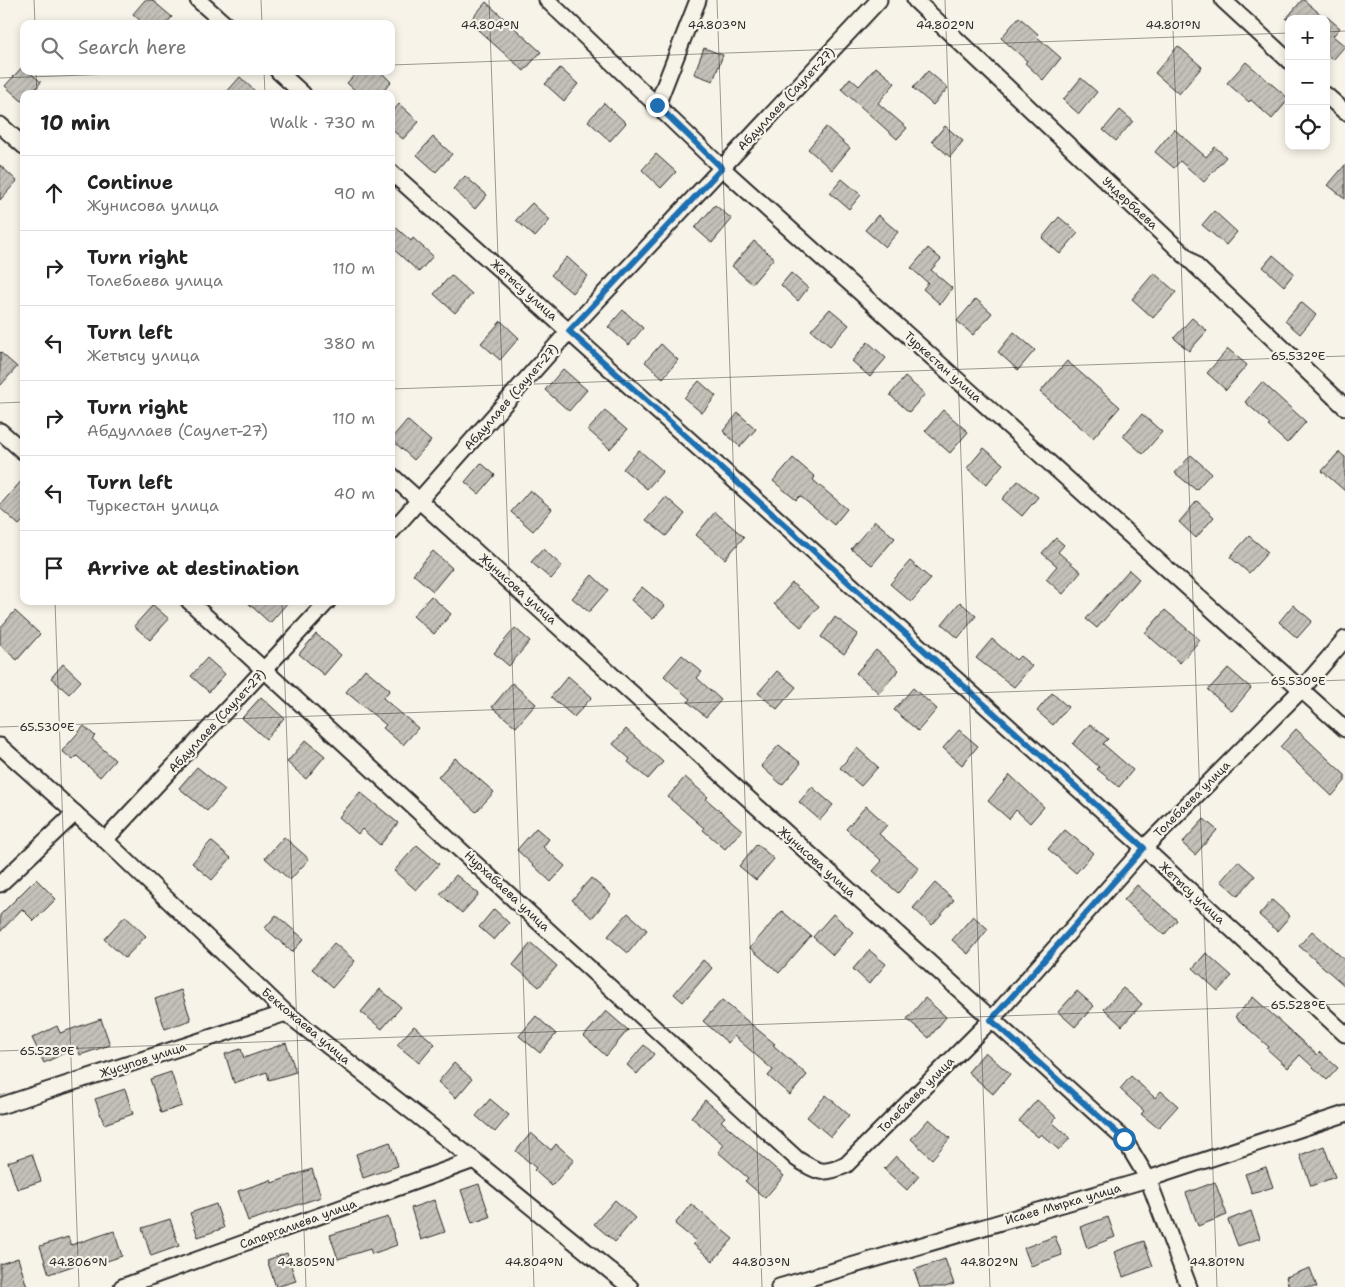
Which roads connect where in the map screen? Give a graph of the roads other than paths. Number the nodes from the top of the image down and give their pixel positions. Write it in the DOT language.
graph roads {
  1 [pos="198,0"];
  2 [pos="547,0"];
  3 [pos="698,0"];
  4 [pos="879,0"];
  5 [pos="914,0"];
  6 [pos="1223,0"];
  7 [pos="220,20"];
  8 [pos="1288,60"];
  9 [pos="282,75"];
  10 [pos="299,90"];
  11 [pos="1330,99"];
  12 [pos="657,105"];
  13 [pos="1345,112"];
  14 [pos="0,125"];
  15 [pos="20,142"];
  16 [pos="722,168"];
  17 [pos="395,176"];
  18 [pos="569,331"];
  19 [pos="1345,407"];
  20 [pos="0,431"];
  21 [pos="20,448"];
  22 [pos="395,479"];
  23 [pos="420,501"];
  24 [pos="395,528"];
  25 [pos="193,605"];
  26 [pos="324,605"];
  27 [pos="1345,639"];
  28 [pos="265,669"];
  29 [pos="1301,690"];
  30 [pos="1345,729"];
  31 [pos="0,746"];
  32 [pos="75,813"];
  33 [pos="106,840"];
  34 [pos="1144,848"];
  35 [pos="0,884"];
  36 [pos="286,1013"];
  37 [pos="991,1020"];
  38 [pos="1345,1034"];
  39 [pos="0,1106"];
  40 [pos="1345,1114"];
  41 [pos="474,1160"];
  42 [pos="829,1172"];
  43 [pos="1148,1179"];
  44 [pos="122,1287"];
  45 [pos="630,1287"];
  46 [pos="779,1287"];
  47 [pos="1189,1287"];
  1 -- 7 [label="street"];
  2 -- 12 [label="street, Туркестан улица"];
  3 -- 12 [label="street"];
  4 -- 16 [label="street, Абдуллаев (Саулет-27)"];
  5 -- 19 [label="street, Ундербаева"];
  6 -- 8 [label="street"];
  9 -- 10 [label="street"];
  11 -- 13 [label="street"];
  12 -- 16 [label="street, Туркестан улица"];
  14 -- 15 [label="street"];
  16 -- 18 [label="street, Абдуллаев (Саулет-27)"];
  16 -- 29 [label="street, Туркестан улица"];
  17 -- 18 [label="street, Жетысу улица"];
  18 -- 23 [label="street, Абдуллаев (Саулет-27)"];
  18 -- 34 [label="street, Жетысу улица"];
  20 -- 21 [label="street"];
  22 -- 23 [label="street, Жунисова улица"];
  23 -- 24 [label="street, Абдуллаев (Саулет-27)"];
  23 -- 37 [label="street, Жунисова улица"];
  25 -- 28 [label="street, Нурхабаева улица"];
  26 -- 28 [label="street, Абдуллаев (Саулет-27)"];
  27 -- 29 [label="street, Толебаева улица"];
  28 -- 33 [label="street, Абдуллаев (Саулет-27)"];
  28 -- 42 [label="street, Нурхабаева улица"];
  29 -- 30 [label="street, Туркестан улица"];
  29 -- 34 [label="street, Толебаева улица"];
  31 -- 32 [label="street, Беккожаева улица"];
  32 -- 33 [label="street, Беккожаева улица"];
  32 -- 35 [label="street"];
  33 -- 36 [label="street, Беккожаева улица"];
  34 -- 37 [label="street, Толебаева улица"];
  34 -- 38 [label="street, Жетысу улица"];
  36 -- 39 [label="street, Жусупов улица"];
  36 -- 41 [label="street, Беккожаева улица"];
  37 -- 42 [label="street, Толебаева улица"];
  37 -- 43 [label="street, Жунисова улица"];
  40 -- 43 [label="street, Исаев Мырка улица"];
  41 -- 44 [label="street, Сапаргалиева улица"];
  41 -- 45 [label="street, Беккожаева улица"];
  43 -- 46 [label="street, Исаев Мырка улица"];
  43 -- 47 [label="street, Жунисова улица"];
}
